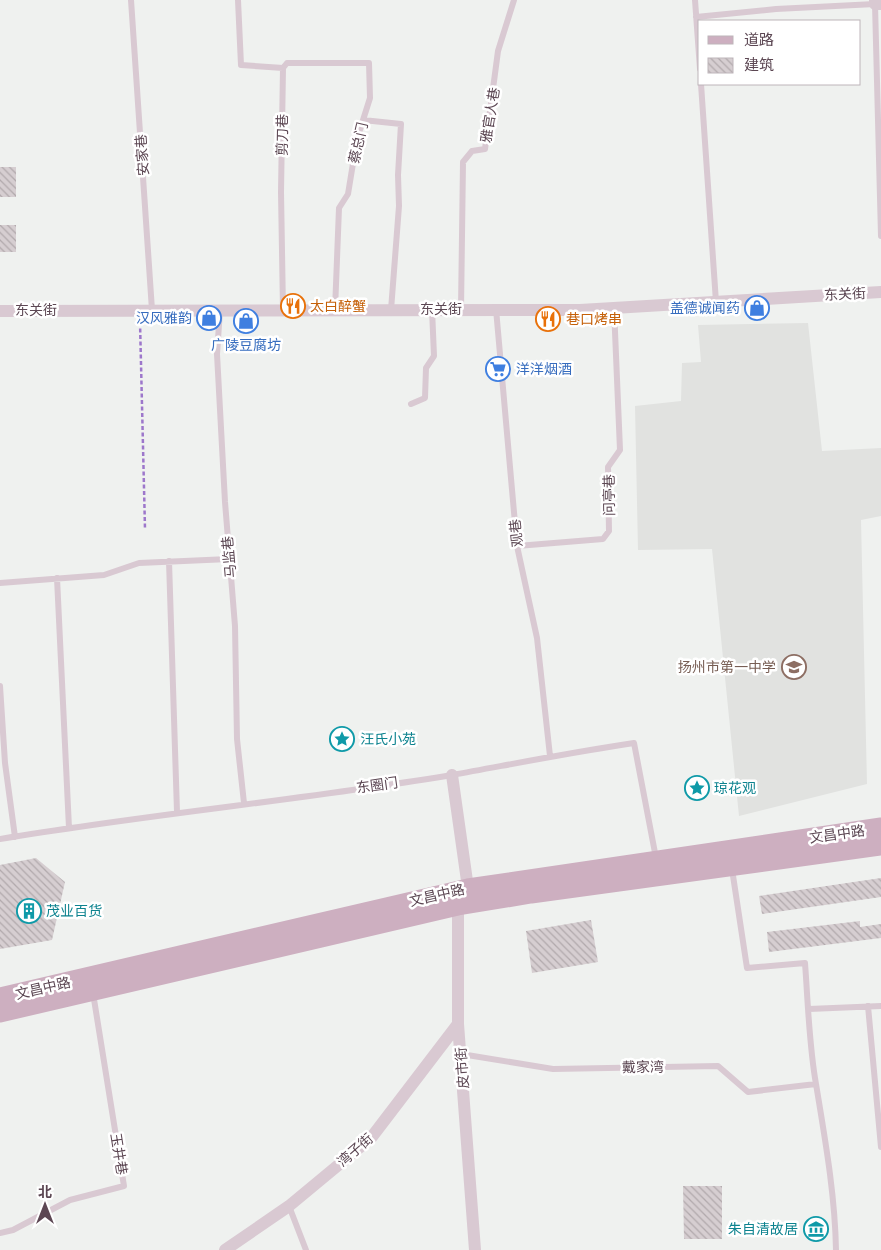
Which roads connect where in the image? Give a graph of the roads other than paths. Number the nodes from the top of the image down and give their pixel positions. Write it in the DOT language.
graph roads {
  1 [pos="131,0"];
  2 [pos="238,0"];
  3 [pos="514,0"];
  4 [pos="695,0"];
  5 [pos="877,3"];
  6 [pos="696,17"];
  7 [pos="698,43"];
  8 [pos="283,68"];
  9 [pos="701,85"];
  10 [pos="363,120"];
  11 [pos="881,236"];
  12 [pos="881,292"];
  13 [pos="716,302"];
  14 [pos="614,308"];
  15 [pos="432,309"];
  16 [pos="461,309"];
  17 [pos="496,309"];
  18 [pos="146,310"];
  19 [pos="220,310"];
  20 [pos="283,310"];
  21 [pos="335,310"];
  22 [pos="391,310"];
  23 [pos="0,311"];
  24 [pos="411,404"];
  25 [pos="516,546"];
  26 [pos="229,559"];
  27 [pos="169,562"];
  28 [pos="57,578"];
  29 [pos="0,583"];
  30 [pos="0,686"];
  31 [pos="550,756"];
  32 [pos="452,775"];
  33 [pos="244,803"];
  34 [pos="177,812"];
  35 [pos="881,827"];
  36 [pos="69,828"];
  37 [pos="15,837"];
  38 [pos="0,839"];
  39 [pos="881,846"];
  40 [pos="657,860"];
  41 [pos="732,867"];
  42 [pos="468,888"];
  43 [pos="458,906"];
  44 [pos="92,991"];
  45 [pos="0,998"];
  46 [pos="868,1006"];
  47 [pos="881,1006"];
  48 [pos="809,1009"];
  49 [pos="0,1013"];
  50 [pos="458,1024"];
  51 [pos="461,1054"];
  52 [pos="816,1084"];
  53 [pos="881,1147"];
  54 [pos="289,1206"];
  55 [pos="0,1233"];
  56 [pos="225,1250"];
  57 [pos="306,1250"];
  58 [pos="475,1250"];
  59 [pos="836,1250"];
  1 -- 18 [label="lane, 安家巷"];
  2 -- 8 [label="lane"];
  3 -- 16 [label="lane, 雅官人巷"];
  4 -- 6 [label="lane"];
  5 -- 6 [label="lane"];
  5 -- 11 [label="lane"];
  6 -- 7 [label="lane"];
  8 -- 10 [label="lane, 蔡总门"];
  8 -- 20 [label="lane, 剪刀巷"];
  9 -- 13 [label="lane"];
  10 -- 21 [label="lane, 蔡总门"];
  10 -- 22 [label="lane"];
  12 -- 13 [label="street, 东关街"];
  13 -- 14 [label="street, 东关街"];
  14 -- 17 [label="street, 东关街"];
  14 -- 25 [label="lane, 问亭巷"];
  15 -- 16 [label="street, 东关街"];
  15 -- 22 [label="street, 东关街"];
  15 -- 24 [label="lane"];
  16 -- 17 [label="street, 东关街"];
  17 -- 25 [label="lane, 观巷"];
  18 -- 19 [label="street, 东关街"];
  18 -- 23 [label="street, 东关街"];
  19 -- 20 [label="street, 东关街"];
  19 -- 26 [label="lane, 马监巷"];
  20 -- 21 [label="street, 东关街"];
  21 -- 22 [label="street, 东关街"];
  25 -- 31 [label="lane, 观巷"];
  26 -- 27 [label="lane"];
  26 -- 33 [label="lane, 马监巷"];
  27 -- 28 [label="lane"];
  27 -- 34 [label="lane"];
  28 -- 29 [label="lane"];
  28 -- 36 [label="lane"];
  30 -- 37 [label="lane"];
  31 -- 32 [label="lane, 东圈门"];
  31 -- 40 [label="lane, 东圈门"];
  32 -- 33 [label="lane, 东圈门"];
  32 -- 42 [label="street"];
  33 -- 34 [label="lane, 东圈门"];
  34 -- 36 [label="lane, 东圈门"];
  35 -- 40 [label="main road, 文昌中路"];
  36 -- 37 [label="lane, 东圈门"];
  37 -- 38 [label="lane, 东圈门"];
  39 -- 41 [label="main road, 文昌中路"];
  40 -- 42 [label="main road, 文昌中路"];
  41 -- 43 [label="main road, 文昌中路"];
  41 -- 48 [label="lane"];
  42 -- 43 [label="street, 皮市街"];
  42 -- 45 [label="main road, 文昌中路"];
  43 -- 44 [label="main road, 文昌中路"];
  43 -- 50 [label="street, 皮市街"];
  44 -- 49 [label="main road, 文昌中路"];
  44 -- 55 [label="lane, 玉井巷"];
  46 -- 47 [label="lane"];
  46 -- 48 [label="lane"];
  46 -- 53 [label="lane"];
  48 -- 52 [label="lane"];
  50 -- 51 [label="street, 皮市街"];
  50 -- 54 [label="street, 湾子街"];
  51 -- 52 [label="lane, 戴家湾"];
  51 -- 58 [label="street, 皮市街"];
  52 -- 59 [label="lane"];
  54 -- 56 [label="street, 湾子街"];
  54 -- 57 [label="lane"];
}
